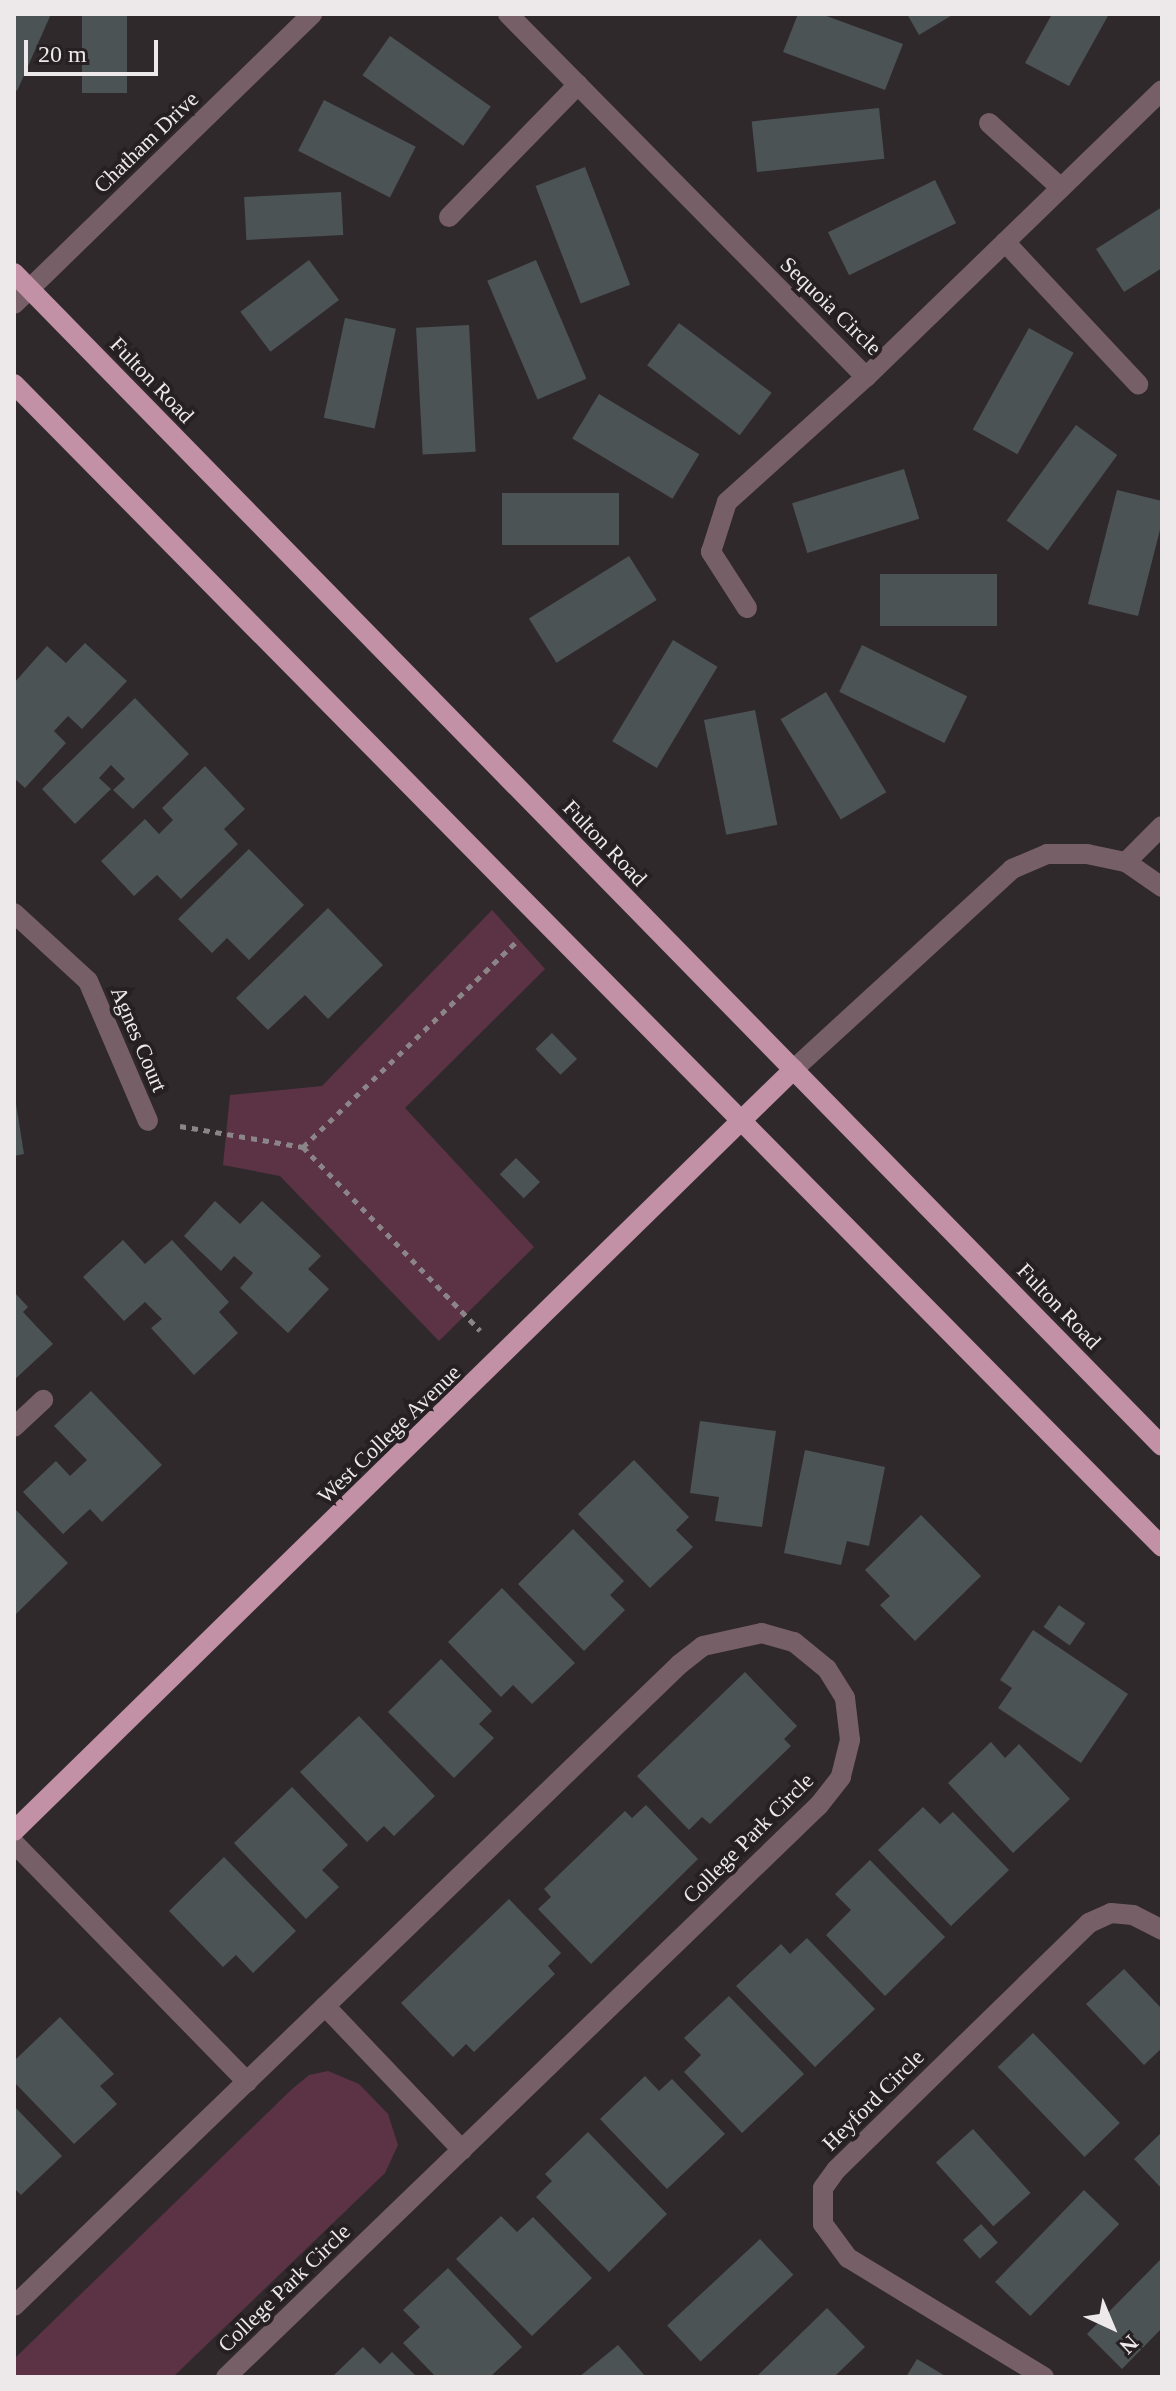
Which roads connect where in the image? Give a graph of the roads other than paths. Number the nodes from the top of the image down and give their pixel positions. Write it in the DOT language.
graph roads {
  1 [pos="312,14"];
  2 [pos="508,14"];
  3 [pos="578,85"];
  4 [pos="1162,90"];
  5 [pos="989,123"];
  6 [pos="1061,188"];
  7 [pos="449,217"];
  8 [pos="1005,242"];
  9 [pos="14,273"];
  10 [pos="29,289"];
  11 [pos="14,304"];
  12 [pos="866,377"];
  13 [pos="14,384"];
  14 [pos="1138,384"];
  15 [pos="747,608"];
  16 [pos="1162,826"];
  17 [pos="1126,862"];
  18 [pos="1162,887"];
  19 [pos="14,913"];
  20 [pos="794,1069"];
  21 [pos="148,1121"];
  22 [pos="740,1123"];
  23 [pos="43,1400"];
  24 [pos="14,1427"];
  25 [pos="1162,1446"];
  26 [pos="1162,1547"];
  27 [pos="14,1831"];
  28 [pos="14,1843"];
  29 [pos="1162,1930"];
  30 [pos="325,2006"];
  31 [pos="247,2082"];
  32 [pos="462,2150"];
  33 [pos="14,2306"];
  34 [pos="226,2377"];
  35 [pos="1044,2377"];
  1 -- 10 [label="street, Chatham Drive"];
  2 -- 3 [label="street, Sequoia Circle"];
  3 -- 7 [label="street"];
  3 -- 12 [label="street, Sequoia Circle"];
  4 -- 6 [label="street, Sequoia Circle"];
  5 -- 6 [label="street"];
  6 -- 8 [label="street, Sequoia Circle"];
  8 -- 12 [label="street, Sequoia Circle"];
  8 -- 14 [label="street"];
  9 -- 10 [label="main road, Fulton Road"];
  10 -- 11 [label="street, Chatham Drive"];
  10 -- 20 [label="main road, Fulton Road"];
  12 -- 15 [label="street"];
  13 -- 22 [label="main road"];
  16 -- 17 [label="street"];
  17 -- 18 [label="street"];
  17 -- 20 [label="street"];
  19 -- 21 [label="street, Agnes Court"];
  20 -- 22 [label="main road, West College Avenue"];
  20 -- 25 [label="main road, Fulton Road"];
  22 -- 26 [label="main road"];
  22 -- 27 [label="main road, West College Avenue"];
  23 -- 24 [label="street"];
  28 -- 31 [label="street"];
  29 -- 35 [label="street, Heyford Circle"];
  30 -- 31 [label="street, College Park Circle"];
  30 -- 32 [label="street"];
  30 -- 32 [label="street, College Park Circle"];
  31 -- 33 [label="street, College Park Circle"];
  32 -- 34 [label="street, College Park Circle"];
}
